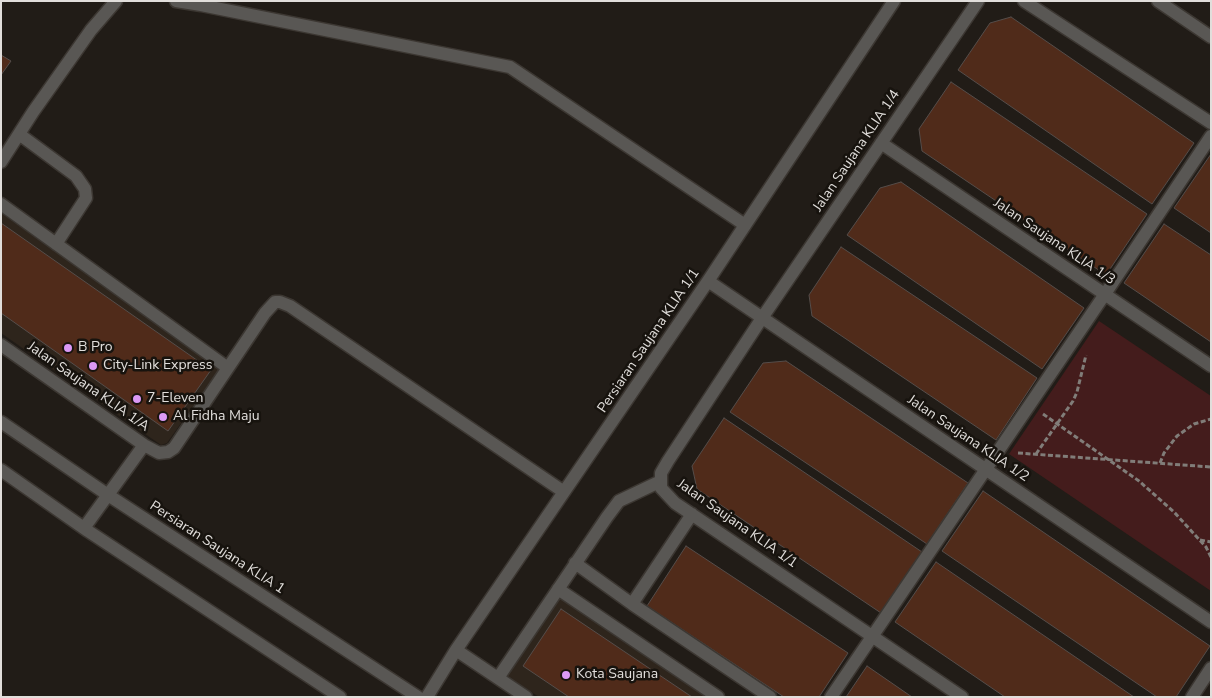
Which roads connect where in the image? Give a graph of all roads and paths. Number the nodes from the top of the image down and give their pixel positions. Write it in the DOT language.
graph roads {
  1 [pos="116,1"];
  2 [pos="176,1"];
  3 [pos="894,1"];
  4 [pos="978,1"];
  5 [pos="1024,1"];
  6 [pos="1158,1"];
  7 [pos="1211,36"];
  8 [pos="1211,123"];
  9 [pos="19,134"];
  10 [pos="1211,136"];
  11 [pos="881,142"];
  12 [pos="1,162"];
  13 [pos="1,204"];
  14 [pos="745,225"];
  15 [pos="56,244"];
  16 [pos="708,281"];
  17 [pos="1105,294"];
  18 [pos="762,318"];
  19 [pos="1,345"];
  20 [pos="1088,348"];
  21 [pos="1211,366"];
  22 [pos="228,368"];
  23 [pos="1038,410"];
  24 [pos="1211,420"];
  25 [pos="1,422"];
  26 [pos="1057,424"];
  27 [pos="144,445"];
  28 [pos="1010,452"];
  29 [pos="1036,454"];
  30 [pos="1108,459"];
  31 [pos="1160,463"];
  32 [pos="1211,467"];
  33 [pos="986,469"];
  34 [pos="1,470"];
  35 [pos="661,481"];
  36 [pos="564,492"];
  37 [pos="108,495"];
  38 [pos="692,514"];
  39 [pos="84,528"];
  40 [pos="1199,540"];
  41 [pos="1211,542"];
  42 [pos="1211,557"];
  43 [pos="575,563"];
  44 [pos="558,589"];
  45 [pos="632,604"];
  46 [pos="1211,622"];
  47 [pos="872,636"];
  48 [pos="456,650"];
  49 [pos="1211,668"];
  50 [pos="498,678"];
  51 [pos="340,697"];
  52 [pos="418,697"];
  53 [pos="427,697"];
  54 [pos="526,697"];
  55 [pos="718,697"];
  56 [pos="770,697"];
  57 [pos="831,697"];
  58 [pos="962,697"];
  59 [pos="1192,697"];
  1 -- 9 [label="street"];
  2 -- 14 [label="street"];
  3 -- 14 [label="street, Persiaran Saujana KLIA 1/1"];
  4 -- 11 [label="street, Jalan Saujana KLIA 1/4"];
  5 -- 8 [label="street"];
  6 -- 7 [label="street"];
  9 -- 12 [label="street"];
  9 -- 15 [label="street"];
  10 -- 17 [label="street"];
  11 -- 17 [label="street, Jalan Saujana KLIA 1/3"];
  11 -- 18 [label="street, Jalan Saujana KLIA 1/4"];
  13 -- 15 [label="street"];
  14 -- 16 [label="street, Persiaran Saujana KLIA 1/1"];
  15 -- 22 [label="street"];
  16 -- 18 [label="street, Jalan Saujana KLIA 1/2"];
  16 -- 36 [label="street, Persiaran Saujana KLIA 1/1"];
  17 -- 21 [label="street, Jalan Saujana KLIA 1/3"];
  17 -- 33 [label="street"];
  18 -- 33 [label="street, Jalan Saujana KLIA 1/2"];
  18 -- 35 [label="street, Jalan Saujana KLIA 1/1"];
  19 -- 27 [label="street, Jalan Saujana KLIA 1/A"];
  20 -- 26 [label="path"];
  22 -- 27 [label="street, Jalan Saujana KLIA 1/A"];
  22 -- 36 [label="street"];
  23 -- 26 [label="path"];
  24 -- 31 [label="path"];
  25 -- 37 [label="street, Persiaran Saujana KLIA 1"];
  26 -- 29 [label="path"];
  26 -- 30 [label="path"];
  27 -- 37 [label="street"];
  28 -- 29 [label="path"];
  29 -- 30 [label="path"];
  30 -- 31 [label="path"];
  30 -- 40 [label="path"];
  31 -- 32 [label="path"];
  33 -- 46 [label="street, Jalan Saujana KLIA 1/2"];
  33 -- 47 [label="street"];
  34 -- 39 [label="street"];
  35 -- 38 [label="street, Jalan Saujana KLIA 1/1"];
  35 -- 43 [label="street"];
  36 -- 48 [label="street, Persiaran Saujana KLIA 1/1"];
  37 -- 39 [label="street"];
  37 -- 52 [label="street, Persiaran Saujana KLIA 1"];
  38 -- 45 [label="street"];
  38 -- 47 [label="street, Jalan Saujana KLIA 1/1"];
  39 -- 51 [label="street"];
  40 -- 41 [label="path"];
  40 -- 42 [label="path"];
  43 -- 44 [label="street"];
  43 -- 45 [label="street"];
  44 -- 50 [label="street"];
  44 -- 55 [label="street"];
  45 -- 56 [label="street"];
  47 -- 57 [label="street"];
  47 -- 58 [label="street, Jalan Saujana KLIA 1/1"];
  48 -- 50 [label="street"];
  48 -- 53 [label="street, Persiaran Saujana KLIA 1/1"];
  49 -- 59 [label="street"];
  50 -- 54 [label="street"];
}
